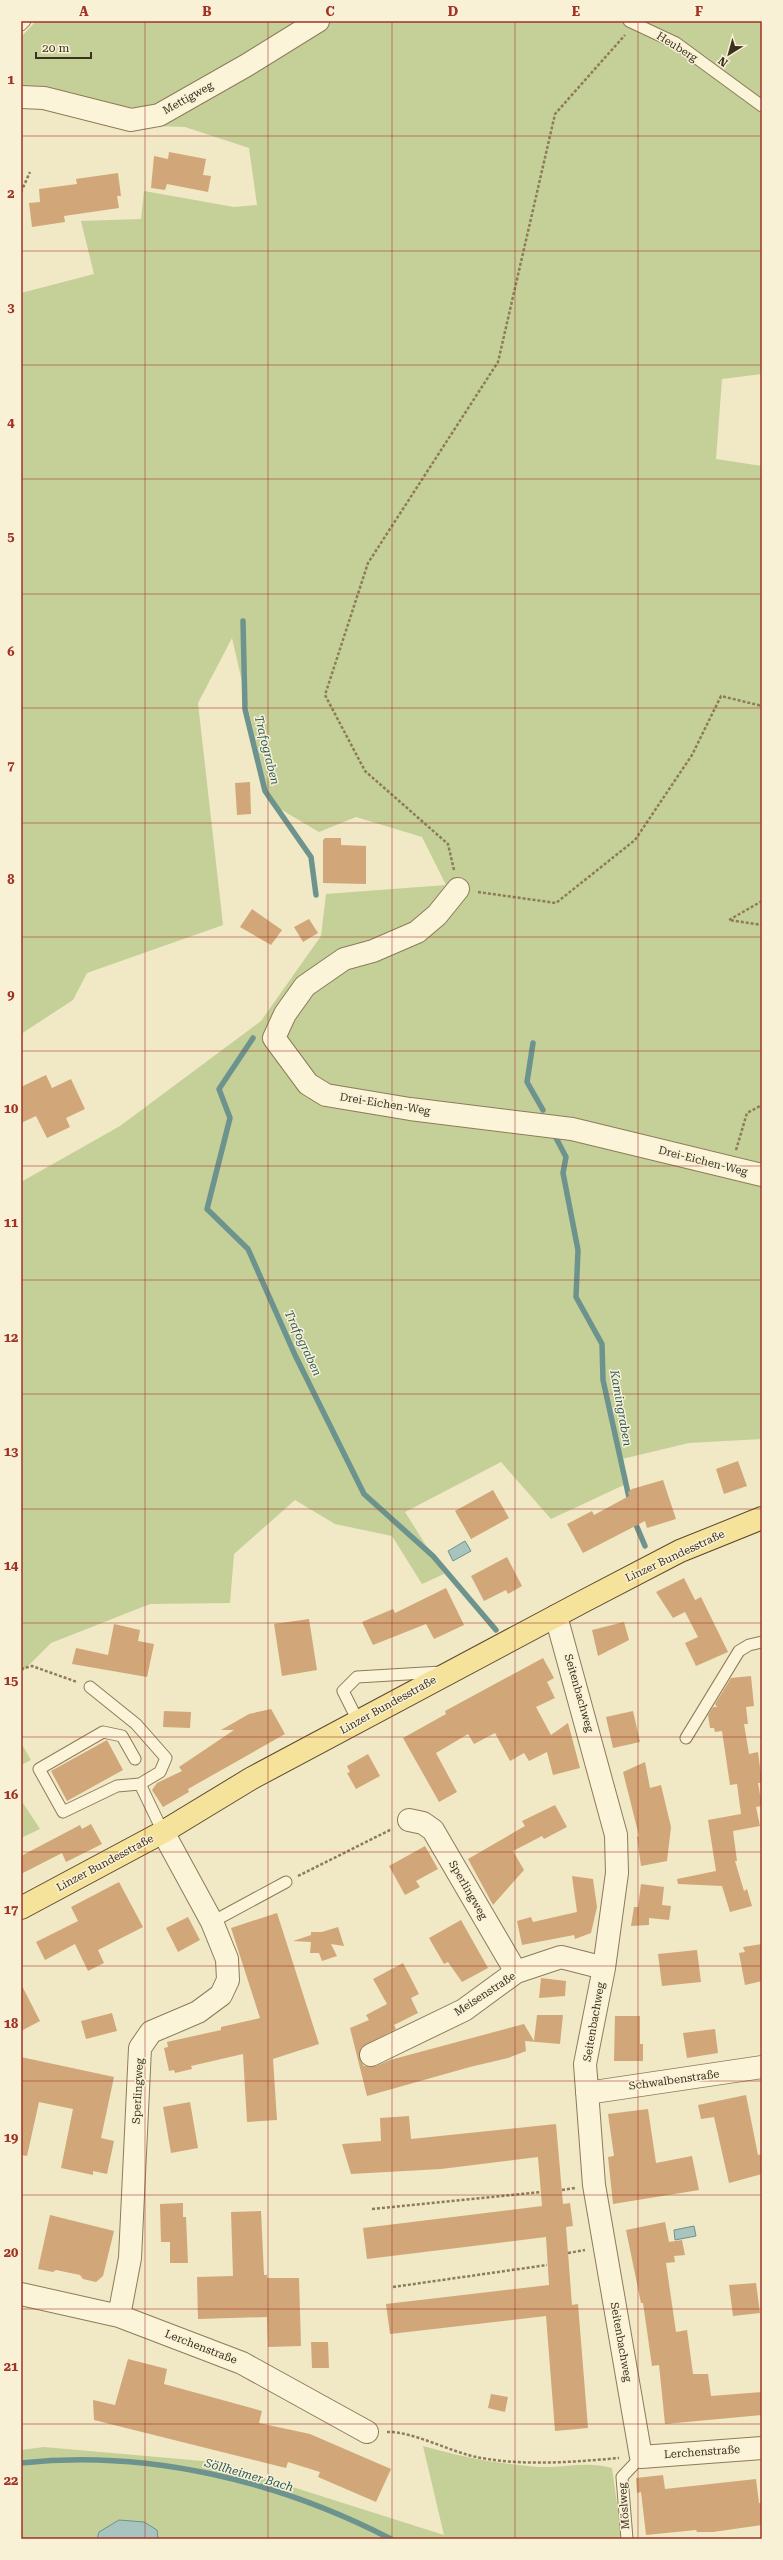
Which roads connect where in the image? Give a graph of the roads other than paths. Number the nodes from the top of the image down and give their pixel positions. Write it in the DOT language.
graph roads {
  1 [pos="25,21"];
  2 [pos="318,21"];
  3 [pos="632,22"];
  4 [pos="21,25"];
  5 [pos="21,96"];
  6 [pos="762,106"];
  7 [pos="458,889"];
  8 [pos="762,1175"];
  9 [pos="762,1518"];
  10 [pos="556,1616"];
  11 [pos="762,1642"];
  12 [pos="452,1671"];
  13 [pos="90,1687"];
  14 [pos="358,1721"];
  15 [pos="686,1738"];
  16 [pos="135,1759"];
  17 [pos="140,1784"];
  18 [pos="408,1820"];
  19 [pos="163,1832"];
  20 [pos="286,1882"];
  21 [pos="21,1908"];
  22 [pos="212,1922"];
  23 [pos="604,1968"];
  24 [pos="516,1972"];
  25 [pos="371,2055"];
  26 [pos="762,2067"];
  27 [pos="587,2093"];
  28 [pos="21,2294"];
  29 [pos="119,2316"];
  30 [pos="368,2432"];
  31 [pos="762,2448"];
  32 [pos="641,2457"];
  33 [pos="627,2539"];
  1 -- 4 [label="lane"];
  2 -- 5 [label="street, Mettigweg"];
  3 -- 6 [label="lane, Heuberg"];
  7 -- 8 [label="street, Drei-Eichen-Weg"];
  9 -- 10 [label="main road, Linzer Bundesstraße"];
  10 -- 12 [label="main road, Linzer Bundesstraße"];
  10 -- 23 [label="street, Seitenbachweg"];
  11 -- 15 [label="lane"];
  12 -- 14 [label="main road, Linzer Bundesstraße"];
  12 -- 14 [label="lane"];
  13 -- 17 [label="lane"];
  14 -- 19 [label="main road, Linzer Bundesstraße"];
  16 -- 17 [label="lane"];
  17 -- 19 [label="lane"];
  18 -- 24 [label="street, Sperlingweg"];
  19 -- 21 [label="main road, Linzer Bundesstraße"];
  19 -- 22 [label="street, Sperlingweg"];
  20 -- 22 [label="lane"];
  22 -- 29 [label="street, Sperlingweg"];
  23 -- 24 [label="street, Meisenstraße"];
  23 -- 27 [label="street, Seitenbachweg"];
  24 -- 25 [label="street, Meisenstraße"];
  26 -- 27 [label="street, Schwalbenstraße"];
  27 -- 32 [label="street, Seitenbachweg"];
  28 -- 29 [label="street, Lerchenstraße"];
  29 -- 30 [label="street, Lerchenstraße"];
  31 -- 32 [label="street, Lerchenstraße"];
  32 -- 33 [label="lane, Möslweg"];
}
